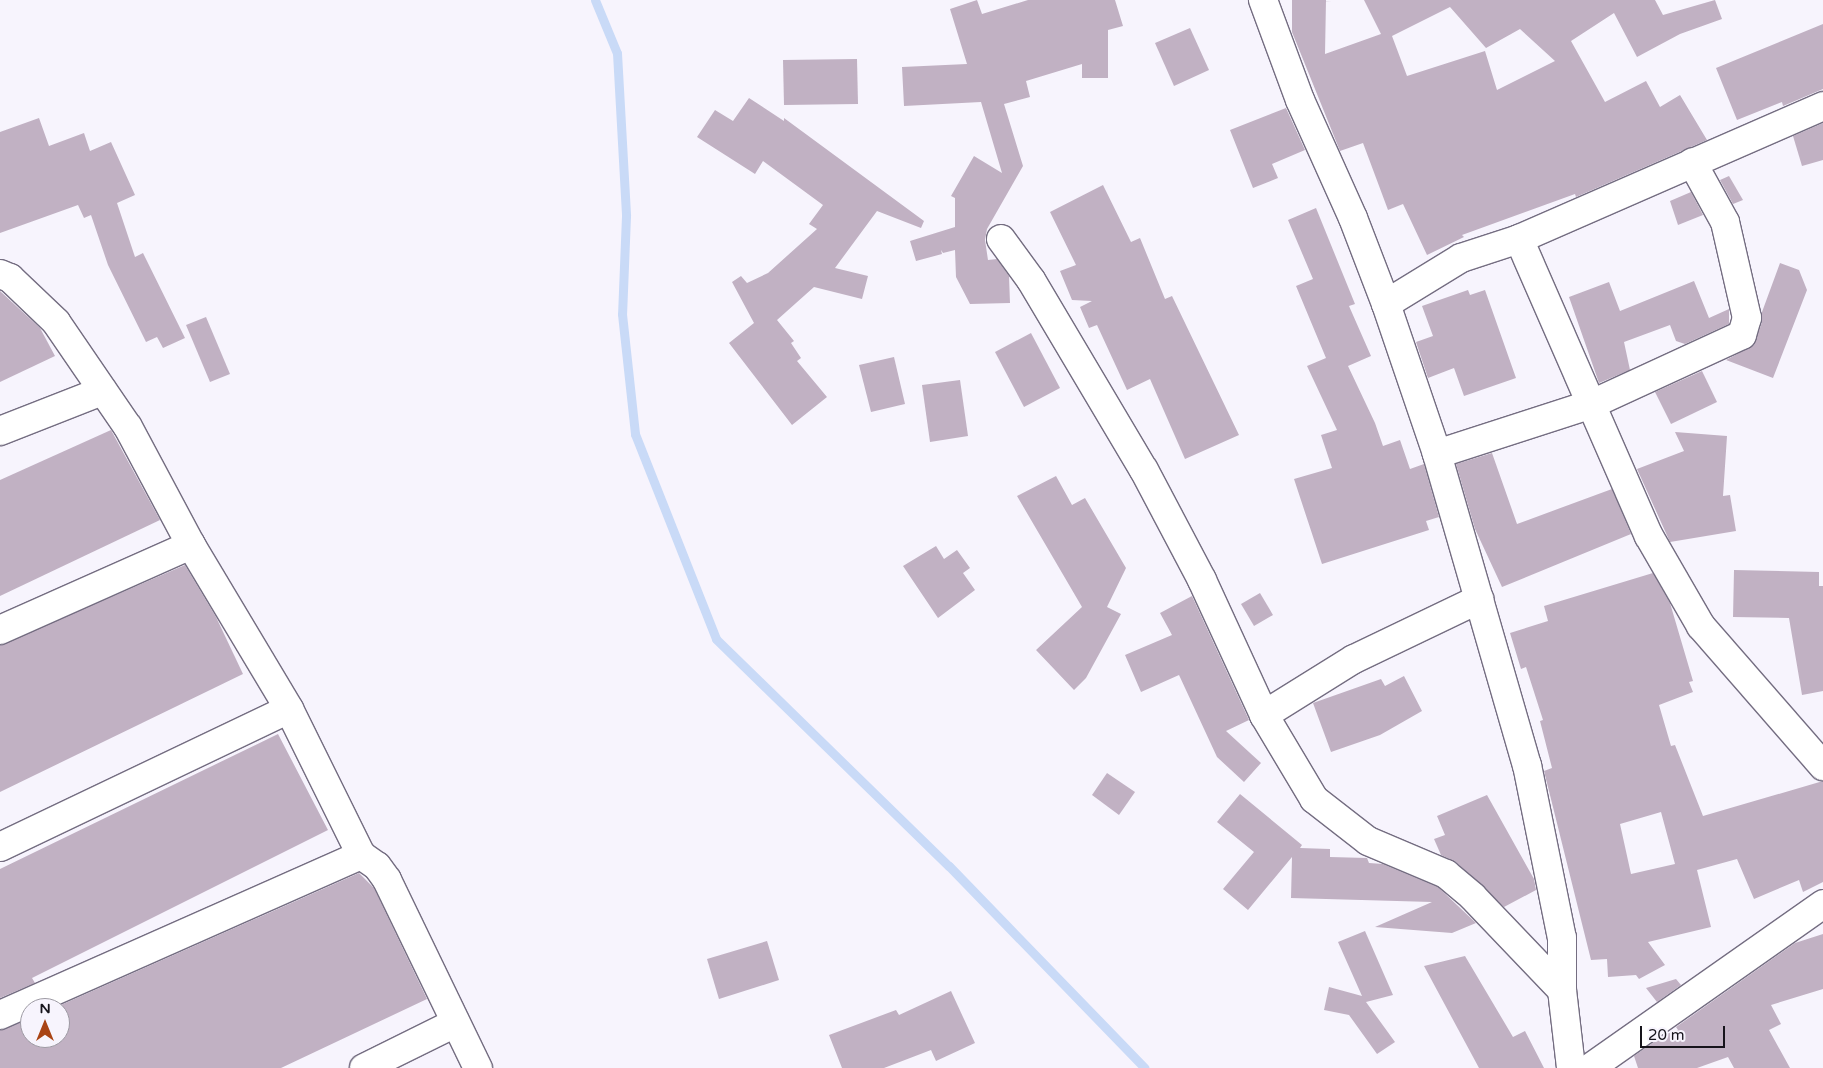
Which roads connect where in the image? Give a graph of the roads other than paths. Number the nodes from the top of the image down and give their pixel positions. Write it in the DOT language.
graph roads {
  1 [pos="1263,0"];
  2 [pos="1823,106"];
  3 [pos="1692,162"];
  4 [pos="1001,239"];
  5 [pos="1519,239"];
  6 [pos="0,274"];
  7 [pos="1386,304"];
  8 [pos="102,391"];
  9 [pos="1592,404"];
  10 [pos="0,431"];
  11 [pos="1437,454"];
  12 [pos="191,545"];
  13 [pos="1479,599"];
  14 [pos="0,630"];
  15 [pos="289,709"];
  16 [pos="1264,715"];
  17 [pos="1823,766"];
  18 [pos="0,847"];
  19 [pos="361,855"];
  20 [pos="1823,904"];
  21 [pos="1562,990"];
  22 [pos="0,1015"];
  23 [pos="455,1023"];
  24 [pos="364,1068"];
  25 [pos="478,1068"];
  26 [pos="1571,1068"];
  27 [pos="1590,1068"];
  1 -- 7 [label="street"];
  2 -- 3 [label="street"];
  3 -- 5 [label="street"];
  3 -- 9 [label="street"];
  4 -- 16 [label="street"];
  5 -- 7 [label="street"];
  5 -- 9 [label="street"];
  6 -- 8 [label="street"];
  7 -- 11 [label="street"];
  8 -- 10 [label="street"];
  8 -- 12 [label="street"];
  9 -- 11 [label="street"];
  9 -- 17 [label="street"];
  11 -- 13 [label="street"];
  12 -- 14 [label="street"];
  12 -- 15 [label="street"];
  13 -- 16 [label="street"];
  13 -- 21 [label="street"];
  15 -- 18 [label="street"];
  15 -- 19 [label="street"];
  16 -- 21 [label="street"];
  19 -- 22 [label="street"];
  19 -- 23 [label="street"];
  20 -- 27 [label="street"];
  21 -- 26 [label="street"];
  23 -- 24 [label="street"];
  23 -- 25 [label="street"];
}
